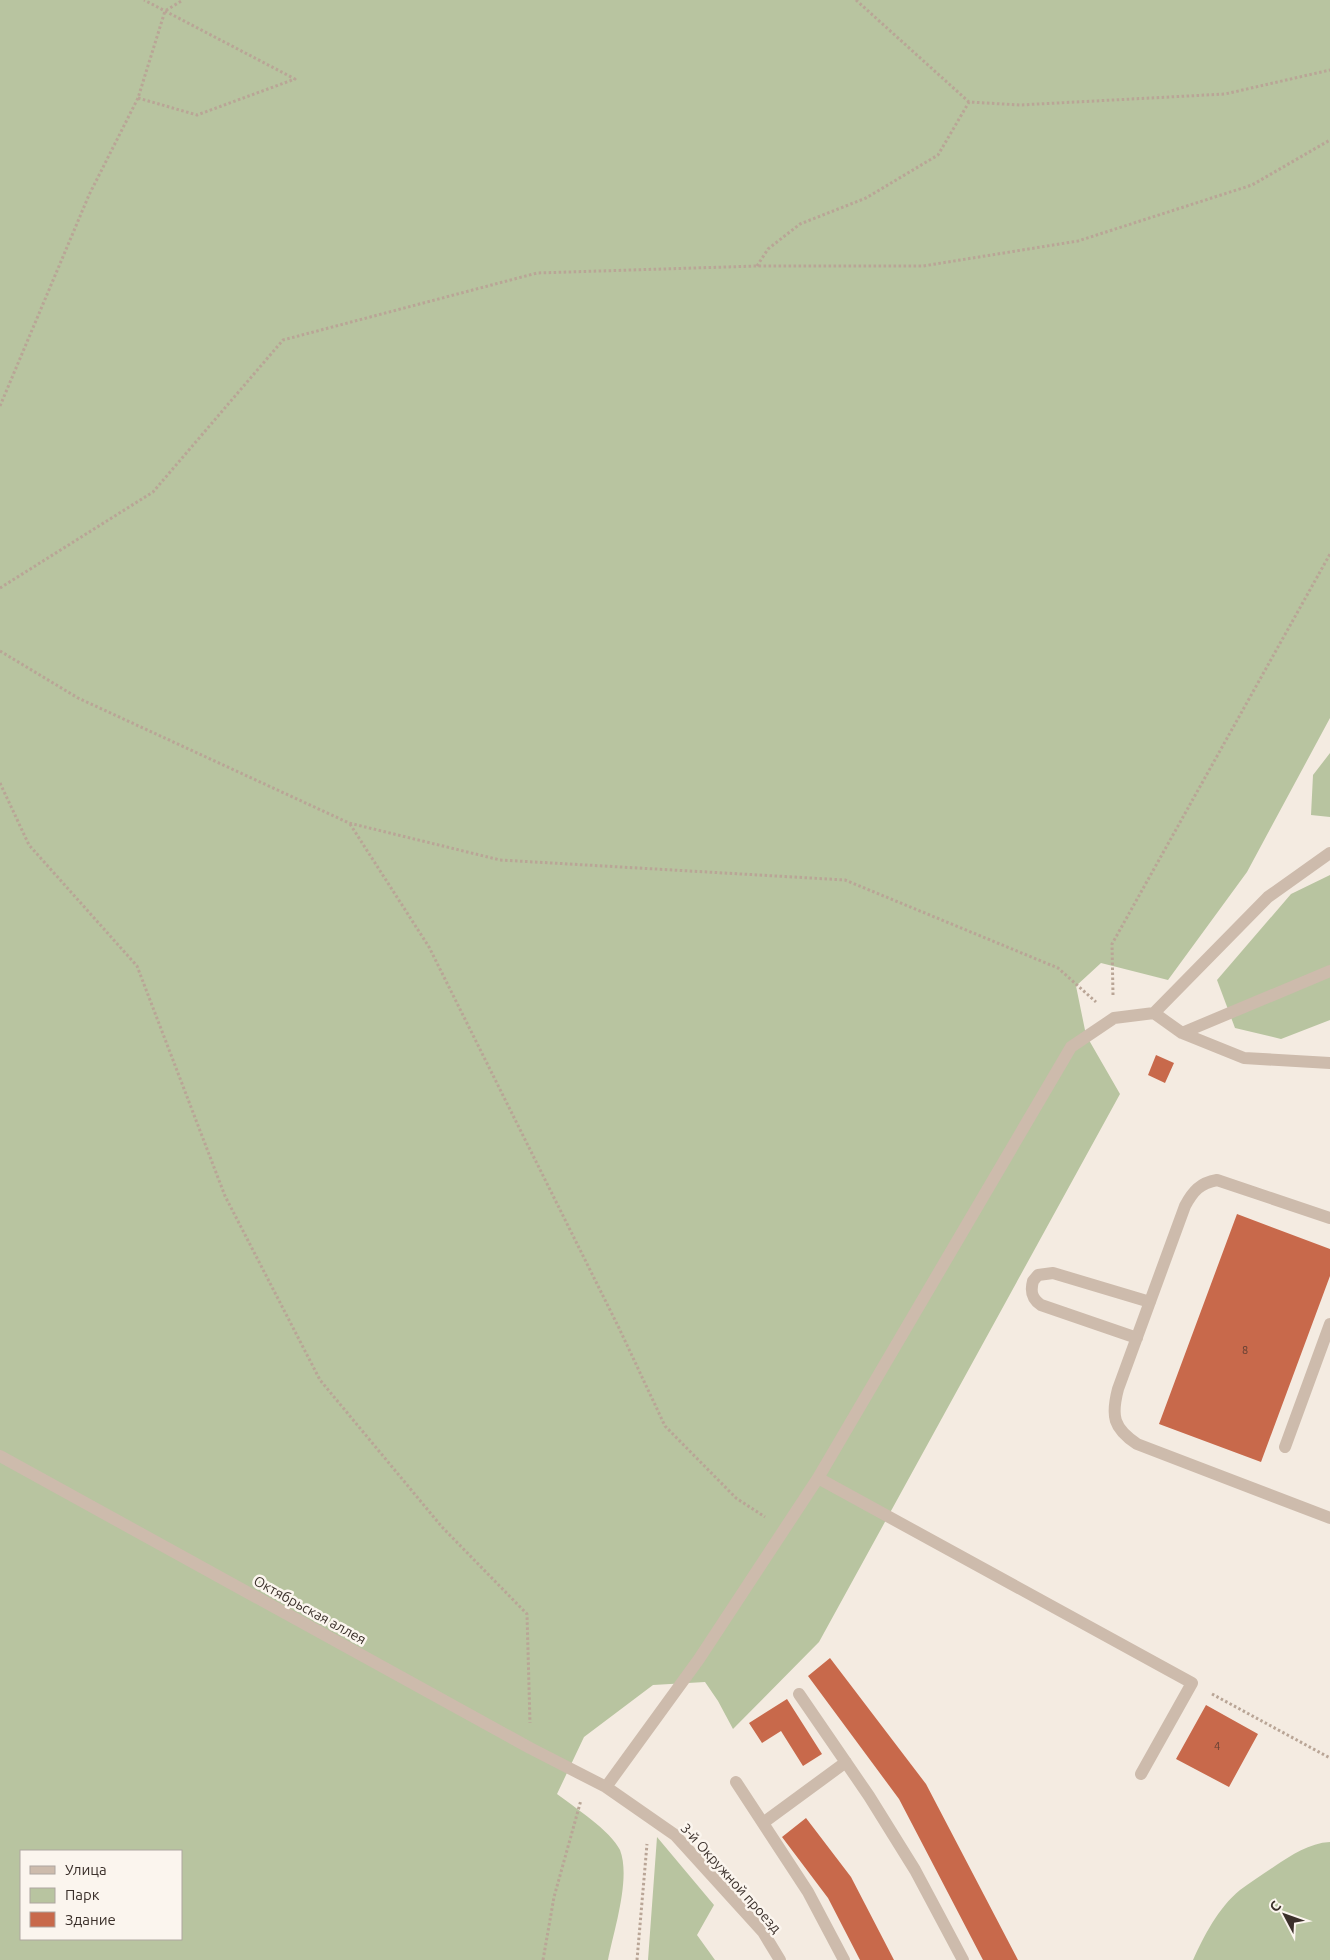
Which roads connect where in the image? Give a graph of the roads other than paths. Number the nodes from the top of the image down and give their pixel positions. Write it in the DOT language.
graph roads {
  1 [pos="1330,853"];
  2 [pos="1330,971"];
  3 [pos="1154,1013"];
  4 [pos="1182,1033"];
  5 [pos="1330,1063"];
  6 [pos="1330,1218"];
  7 [pos="1150,1302"];
  8 [pos="1330,1324"];
  9 [pos="1137,1338"];
  10 [pos="1285,1447"];
  11 [pos="0,1456"];
  12 [pos="818,1478"];
  13 [pos="1330,1518"];
  14 [pos="799,1694"];
  15 [pos="846,1762"];
  16 [pos="1141,1774"];
  17 [pos="736,1782"];
  18 [pos="606,1787"];
  19 [pos="762,1823"];
  20 [pos="780,1960"];
  21 [pos="844,1960"];
  22 [pos="962,1960"];
  1 -- 3 [label="street"];
  2 -- 4 [label="street"];
  3 -- 4 [label="street"];
  3 -- 12 [label="street"];
  4 -- 5 [label="street"];
  6 -- 7 [label="street"];
  7 -- 9 [label="street"];
  7 -- 9 [label="street"];
  8 -- 10 [label="street"];
  9 -- 13 [label="street"];
  11 -- 18 [label="street, Октябрьская аллея"];
  12 -- 16 [label="street"];
  12 -- 18 [label="street"];
  14 -- 15 [label="street"];
  15 -- 19 [label="street"];
  15 -- 22 [label="street"];
  17 -- 19 [label="street"];
  18 -- 20 [label="street, 3-й Окружной проезд"];
  19 -- 21 [label="street"];
}
